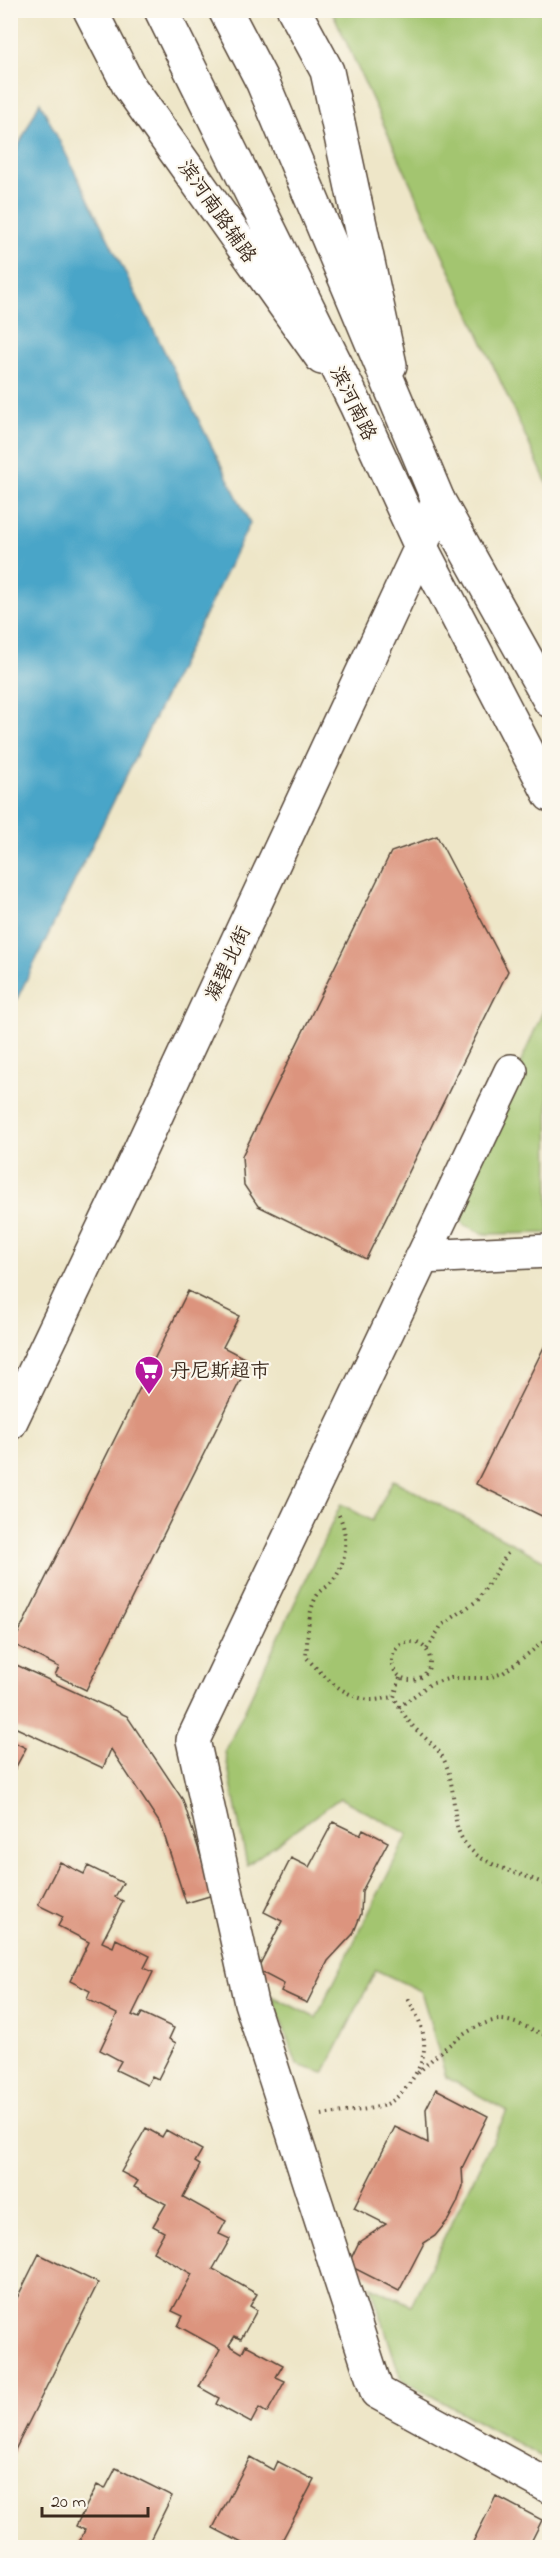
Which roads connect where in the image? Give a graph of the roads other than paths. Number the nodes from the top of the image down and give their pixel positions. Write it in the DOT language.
graph roads {
  1 [pos="90,10"];
  2 [pos="161,10"];
  3 [pos="225,10"];
  4 [pos="294,10"];
  5 [pos="356,405"];
  6 [pos="400,414"];
  7 [pos="438,500"];
  8 [pos="421,547"];
  9 [pos="549,701"];
  10 [pos="549,795"];
  11 [pos="511,1071"];
  12 [pos="549,1251"];
  13 [pos="422,1257"];
  14 [pos="10,1422"];
  15 [pos="549,2487"];
  1 -- 5 [label="street, 滨河南路辅路"];
  2 -- 5 [label="street, 滨河南路"];
  3 -- 6 [label="street, 滨河南路"];
  4 -- 6 [label="street"];
  5 -- 8 [label="street, 滨河南路"];
  6 -- 7 [label="street, 滨河南路"];
  7 -- 8 [label="street, 凝碧北街"];
  7 -- 9 [label="street, 滨河南路"];
  8 -- 10 [label="street, 滨河南路"];
  8 -- 14 [label="street, 凝碧北街"];
  11 -- 13 [label="street"];
  12 -- 13 [label="street"];
  13 -- 15 [label="street"];
}
